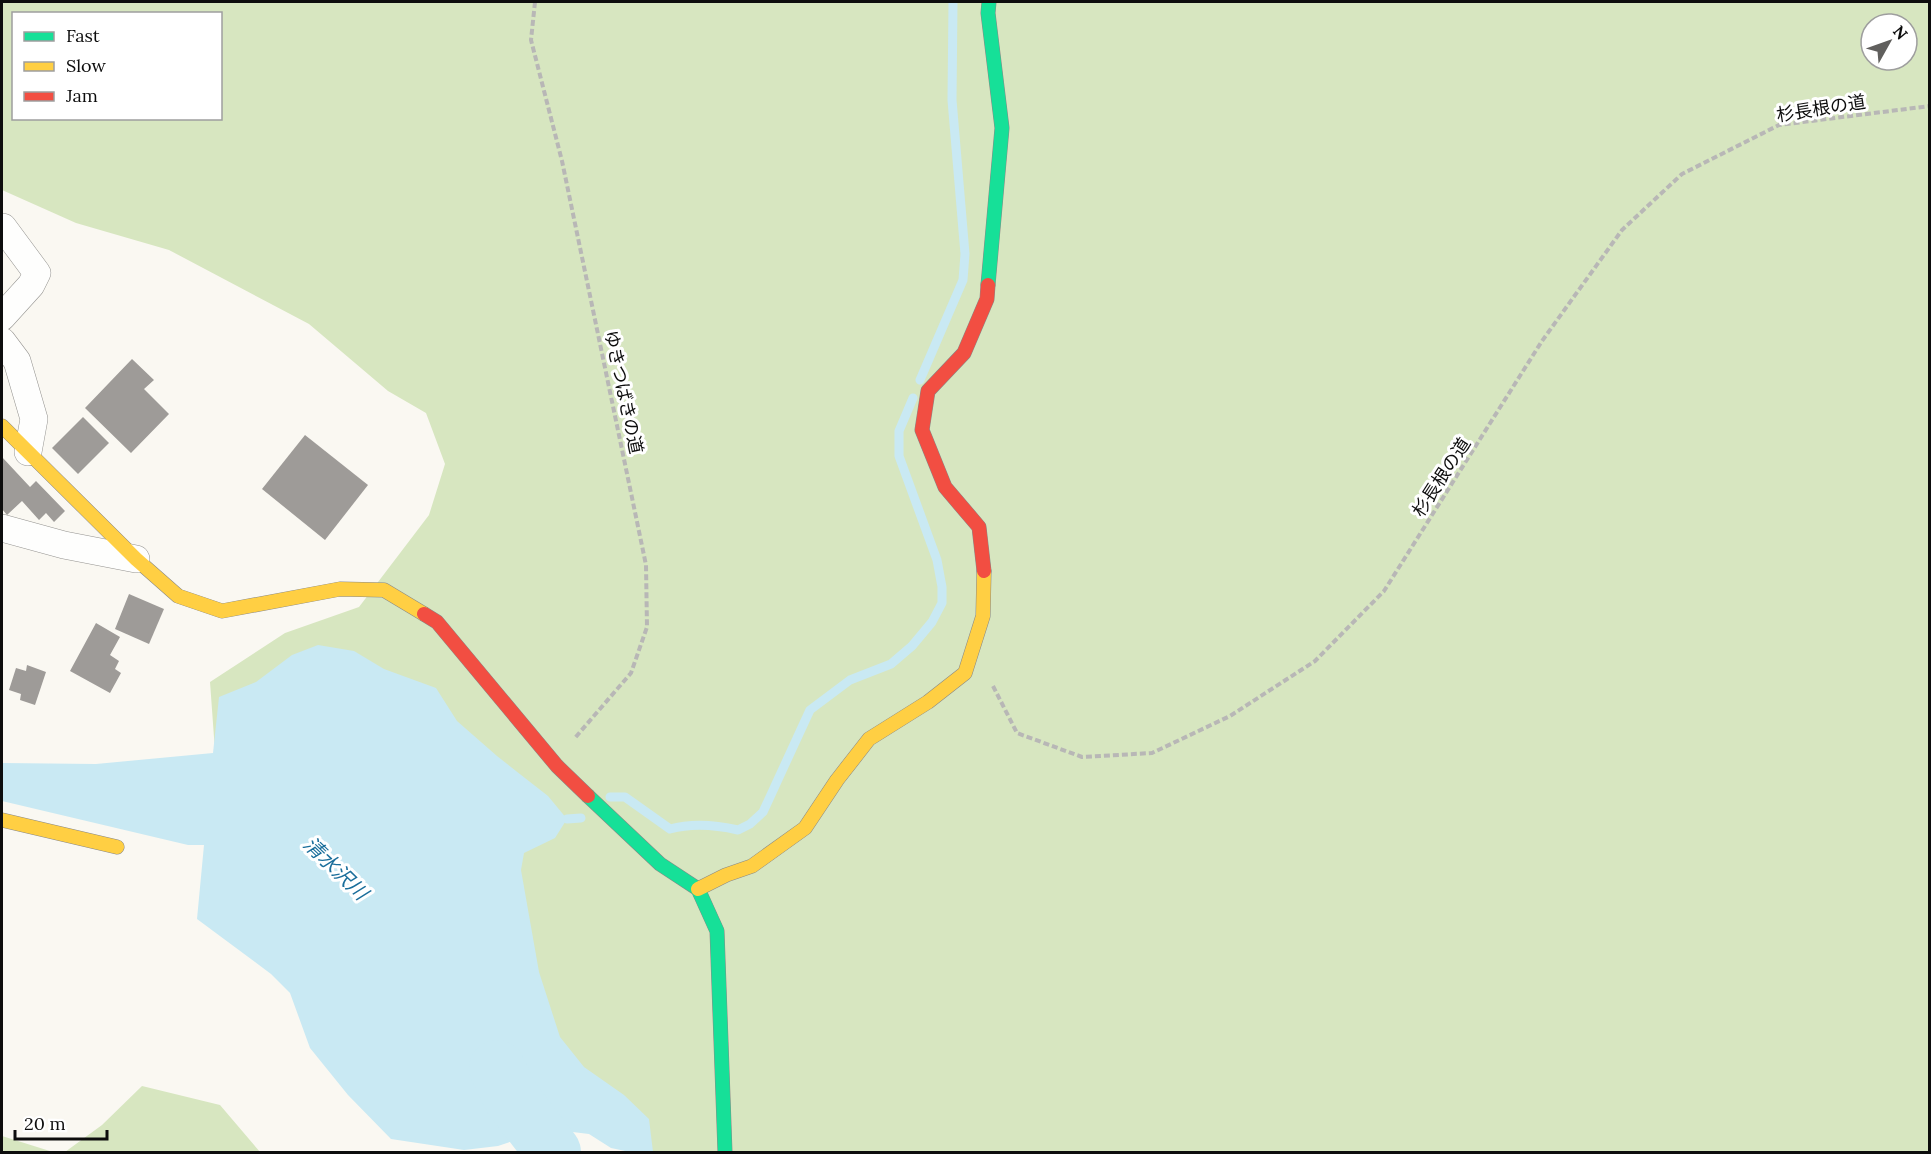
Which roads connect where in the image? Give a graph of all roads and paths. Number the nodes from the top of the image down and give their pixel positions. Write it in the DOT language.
graph roads {
  1 [pos="535,2"];
  2 [pos="989,2"];
  3 [pos="1929,105"];
  4 [pos="3,227"];
  5 [pos="2,317"];
  6 [pos="2,341"];
  7 [pos="2,426"];
  8 [pos="28,452"];
  9 [pos="2,528"];
  10 [pos="136,559"];
  11 [pos="974,648"];
  12 [pos="555,763"];
  13 [pos="2,820"];
  14 [pos="117,847"];
  15 [pos="698,889"];
  16 [pos="725,1152"];
  1 -- 12 [label="path, ゆきつばきの道"];
  2 -- 11 [label="street"];
  3 -- 11 [label="path, 杉長根の道"];
  4 -- 5 [label="street"];
  6 -- 8 [label="street"];
  7 -- 8 [label="street"];
  8 -- 10 [label="street"];
  9 -- 10 [label="street"];
  10 -- 12 [label="street"];
  11 -- 15 [label="street"];
  12 -- 15 [label="street"];
  13 -- 14 [label="street"];
  15 -- 16 [label="street"];
}
